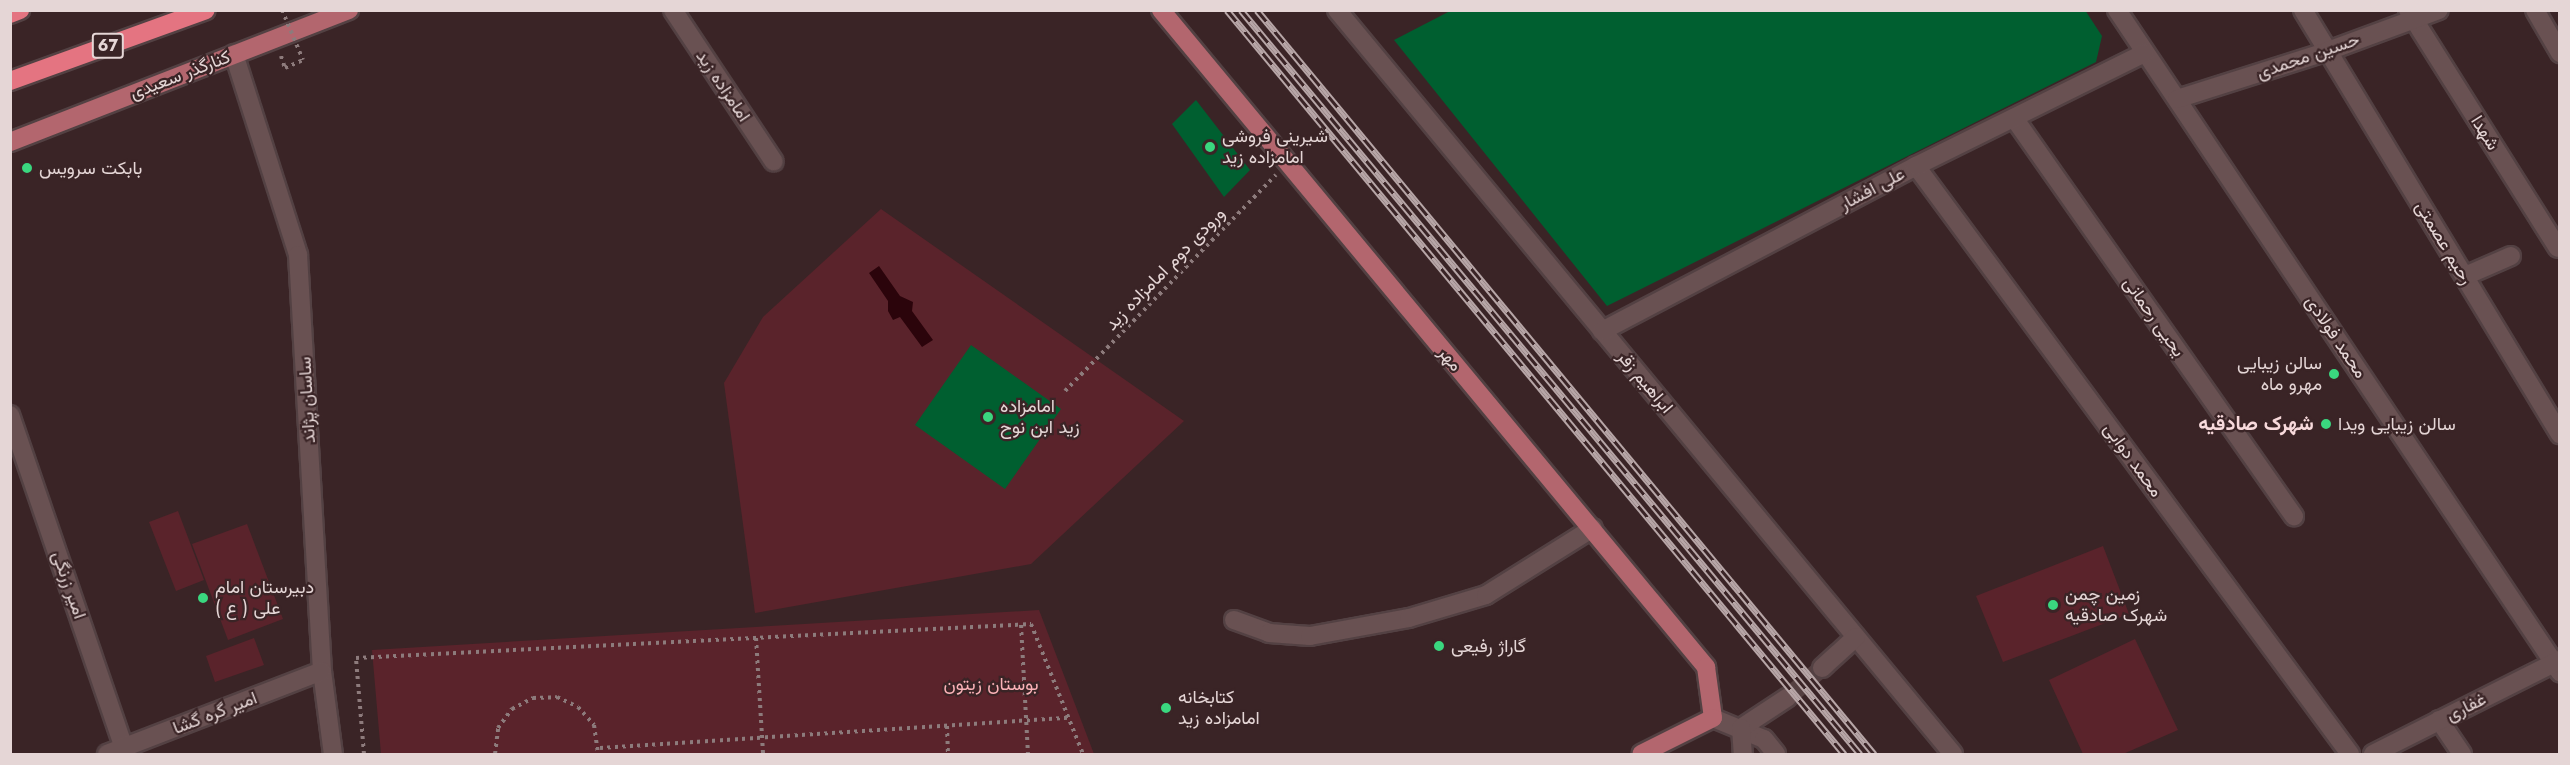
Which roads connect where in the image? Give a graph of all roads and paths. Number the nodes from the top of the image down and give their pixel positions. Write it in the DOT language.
graph roads {
  1 [pos="20,10"];
  2 [pos="206,10"];
  3 [pos="282,10"];
  4 [pos="349,10"];
  5 [pos="673,10"];
  6 [pos="1161,10"];
  7 [pos="1337,10"];
  8 [pos="2117,10"];
  9 [pos="2303,10"];
  10 [pos="2439,10"];
  11 [pos="2535,10"];
  12 [pos="10,14"];
  13 [pos="2410,14"];
  14 [pos="2328,51"];
  15 [pos="2145,53"];
  16 [pos="2559,53"];
  17 [pos="234,54"];
  18 [pos="285,68"];
  19 [pos="10,81"];
  20 [pos="2177,99"];
  21 [pos="2014,118"];
  22 [pos="10,142"];
  23 [pos="774,162"];
  24 [pos="1286,165"];
  25 [pos="1916,166"];
  26 [pos="2558,249"];
  27 [pos="2511,256"];
  28 [pos="2464,276"];
  29 [pos="1602,331"];
  30 [pos="1065,391"];
  31 [pos="10,415"];
  32 [pos="2559,434"];
  33 [pos="2294,516"];
  34 [pos="1593,528"];
  35 [pos="1234,620"];
  36 [pos="1021,625"];
  37 [pos="1856,637"];
  38 [pos="756,638"];
  39 [pos="2558,665"];
  40 [pos="1822,668"];
  41 [pos="322,671"];
  42 [pos="1788,697"];
  43 [pos="1068,718"];
  44 [pos="1713,718"];
  45 [pos="2439,720"];
  46 [pos="1026,721"];
  47 [pos="947,726"];
  48 [pos="1741,728"];
  49 [pos="762,739"];
  50 [pos="600,748"];
  51 [pos="125,751"];
  52 [pos="107,754"];
  53 [pos="333,754"];
  54 [pos="364,754"];
  55 [pos="495,754"];
  56 [pos="598,754"];
  57 [pos="763,754"];
  58 [pos="948,754"];
  59 [pos="1028,754"];
  60 [pos="1083,754"];
  61 [pos="1641,754"];
  62 [pos="1743,754"];
  63 [pos="1776,754"];
  64 [pos="1953,754"];
  65 [pos="2350,754"];
  66 [pos="2373,754"];
  67 [pos="2462,754"];
  1 -- 12 [label="highway"];
  2 -- 19 [label="highway, 67"];
  3 -- 18 [label="path, bridge"];
  4 -- 17 [label="main road, کنارگذر سعیدی"];
  5 -- 23 [label="street, امامزاده زید"];
  6 -- 24 [label="main road, مهر"];
  7 -- 29 [label="street, ابراهیم زقر"];
  8 -- 15 [label="street, محمد فولادی"];
  9 -- 14 [label="street, رحیم عصمتی"];
  10 -- 13 [label="street, حسین محمدی"];
  11 -- 16 [label="street"];
  13 -- 14 [label="street, حسین محمدی"];
  13 -- 26 [label="street, شهدا"];
  14 -- 20 [label="street, حسین محمدی"];
  14 -- 28 [label="street, رحیم عصمتی"];
  15 -- 20 [label="street, محمد فولادی"];
  15 -- 21 [label="street, علی افشار"];
  17 -- 22 [label="main road, کنارگذر سعیدی"];
  17 -- 41 [label="street, ساسان پژاند"];
  20 -- 39 [label="street, محمد فولادی"];
  21 -- 25 [label="street, علی افشار"];
  21 -- 33 [label="street, یحیی رحمانی"];
  24 -- 30 [label="path, ورودی دوم امامزاده زید"];
  24 -- 34 [label="main road, مهر"];
  25 -- 29 [label="street, علی افشار"];
  25 -- 65 [label="street, محمد دوابی"];
  27 -- 28 [label="street"];
  28 -- 32 [label="street, رحیم عصمتی"];
  29 -- 37 [label="street, ابراهیم زقر"];
  31 -- 51 [label="street, امیر زرنگی"];
  34 -- 35 [label="street"];
  34 -- 44 [label="main road, مهر"];
  36 -- 38 [label="path"];
  36 -- 43 [label="path"];
  36 -- 46 [label="path"];
  37 -- 40 [label="street"];
  37 -- 64 [label="street, ابراهیم زقر"];
  38 -- 49 [label="path"];
  38 -- 54 [label="path"];
  39 -- 45 [label="street, غفاری"];
  41 -- 51 [label="street, امیر گره گشا"];
  41 -- 53 [label="street, ساسان پژاند"];
  42 -- 48 [label="street"];
  43 -- 46 [label="path"];
  43 -- 60 [label="path"];
  44 -- 48 [label="street"];
  44 -- 61 [label="main road"];
  45 -- 66 [label="street, غفاری"];
  45 -- 67 [label="street"];
  46 -- 47 [label="path"];
  46 -- 59 [label="path"];
  47 -- 49 [label="path"];
  47 -- 58 [label="path"];
  48 -- 62 [label="street"];
  48 -- 63 [label="street"];
  49 -- 50 [label="path"];
  49 -- 57 [label="path"];
  50 -- 55 [label="path"];
  50 -- 56 [label="path"];
  51 -- 52 [label="street, امیر گره گشا"];
}
